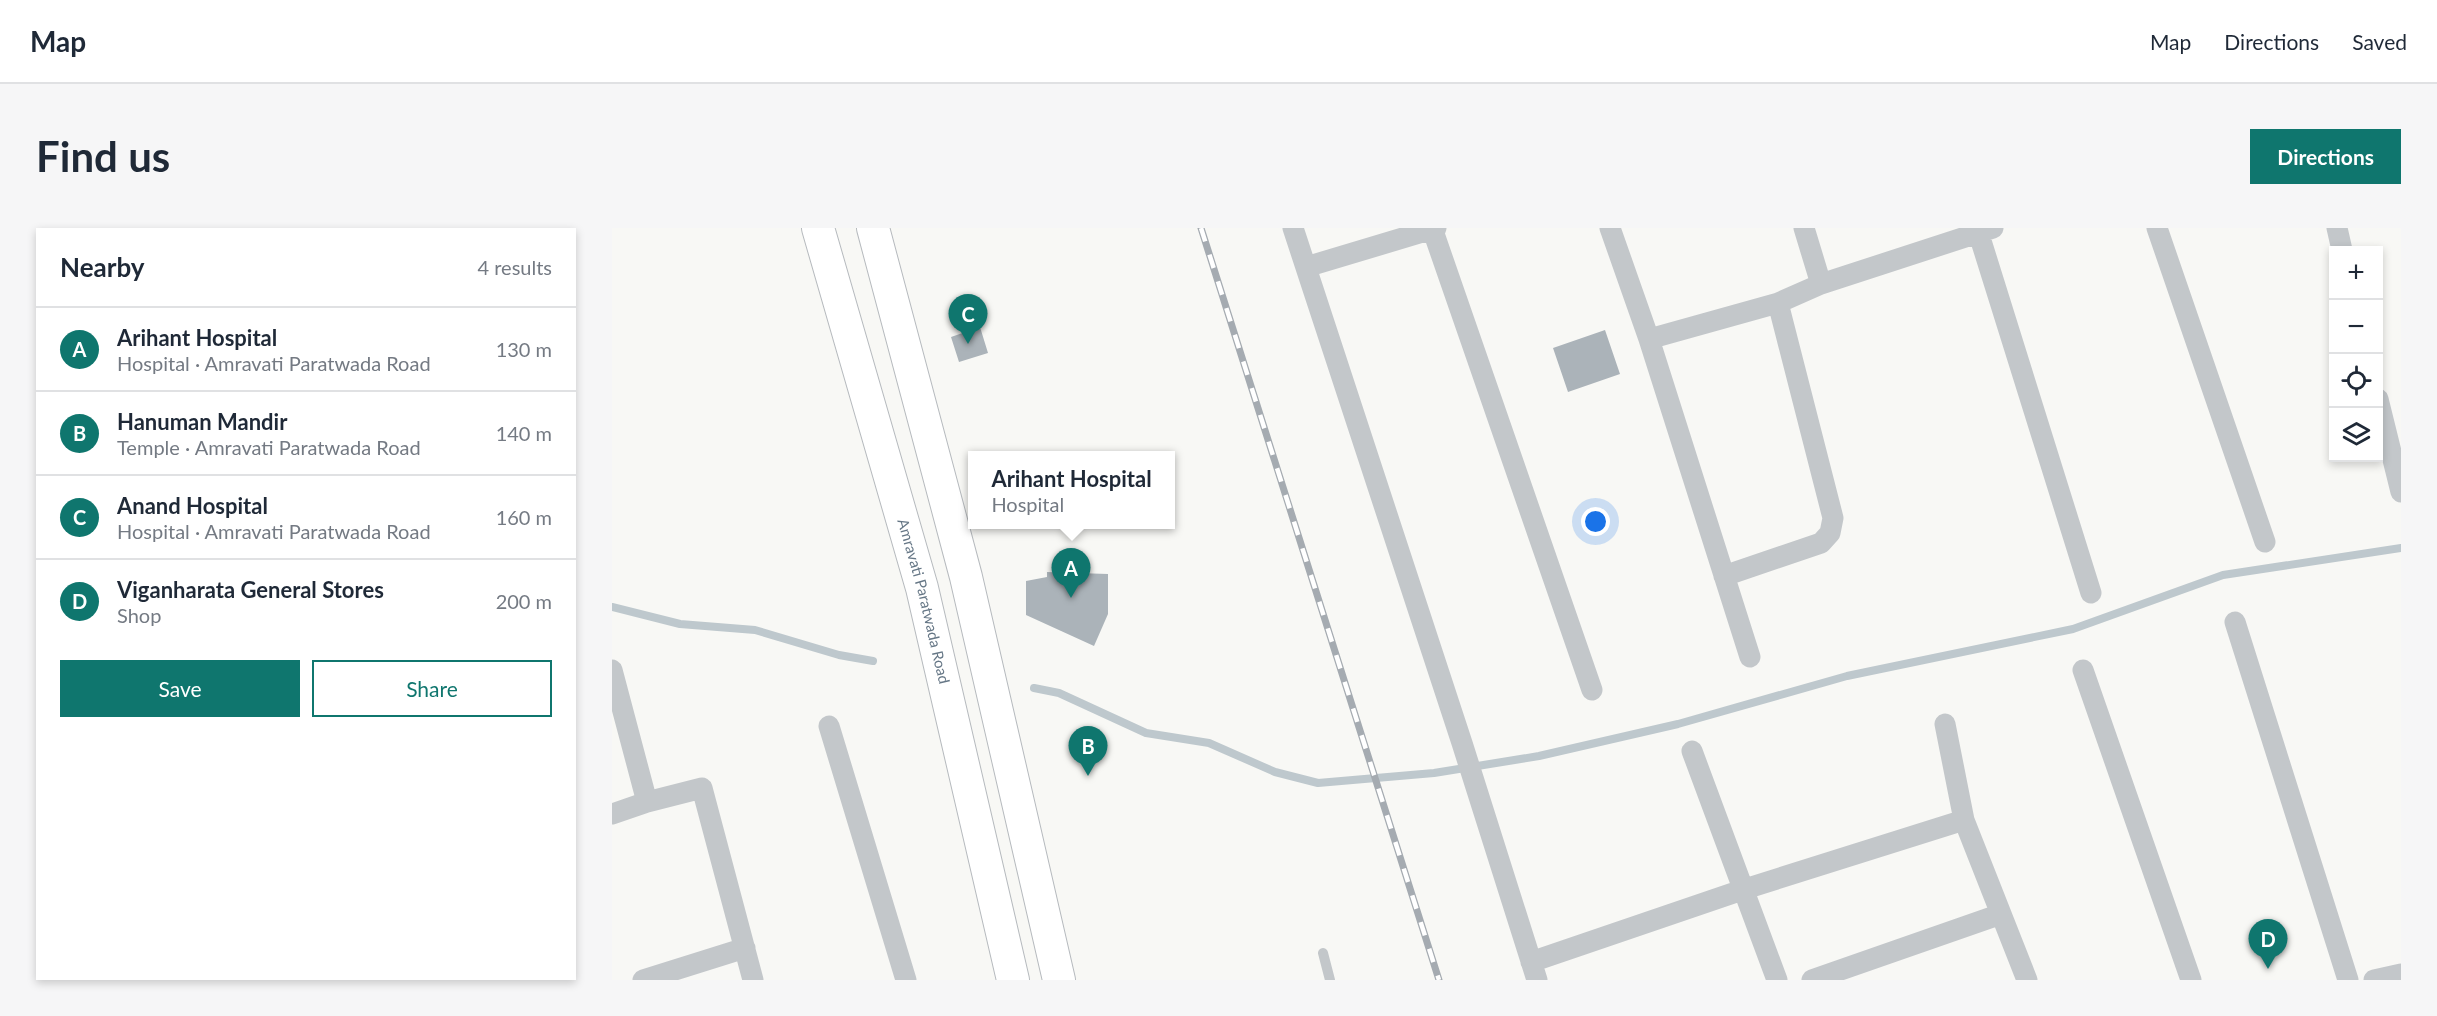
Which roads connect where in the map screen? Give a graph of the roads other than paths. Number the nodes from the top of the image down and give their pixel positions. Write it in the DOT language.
graph roads {
  1 [pos="818,228"];
  2 [pos="873,228"];
  3 [pos="1293,228"];
  4 [pos="1434,228"];
  5 [pos="1611,228"];
  6 [pos="1804,228"];
  7 [pos="2157,228"];
  8 [pos="2337,228"];
  9 [pos="1983,230"];
  10 [pos="2341,246"];
  11 [pos="1306,267"];
  12 [pos="1821,284"];
  13 [pos="1778,303"];
  14 [pos="1649,339"];
  15 [pos="2381,408"];
  16 [pos="2401,492"];
  17 [pos="2265,542"];
  18 [pos="1724,576"];
  19 [pos="2091,593"];
  20 [pos="2235,622"];
  21 [pos="1750,657"];
  22 [pos="612,670"];
  23 [pos="2083,670"];
  24 [pos="1592,690"];
  25 [pos="997,709"];
  26 [pos="951,714"];
  27 [pos="1945,724"];
  28 [pos="829,726"];
  29 [pos="1692,751"];
  30 [pos="647,802"];
  31 [pos="612,814"];
  32 [pos="1964,820"];
  33 [pos="1745,889"];
  34 [pos="2001,914"];
  35 [pos="745,948"];
  36 [pos="1323,953"];
  37 [pos="1534,971"];
  38 [pos="2401,974"];
  39 [pos="643,980"];
  40 [pos="753,980"];
  41 [pos="906,980"];
  42 [pos="1012,980"];
  43 [pos="1059,980"];
  44 [pos="1330,980"];
  45 [pos="1777,980"];
  46 [pos="1812,980"];
  47 [pos="2027,980"];
  48 [pos="2191,980"];
  49 [pos="2348,980"];
  50 [pos="2374,980"];
  1 -- 26 [label="main road, Amravati Paratwada Road"];
  2 -- 25 [label="main road"];
  3 -- 11 [label="street"];
  4 -- 11 [label="street"];
  4 -- 24 [label="street"];
  5 -- 14 [label="street"];
  6 -- 12 [label="street"];
  7 -- 17 [label="street"];
  8 -- 10 [label="street"];
  9 -- 12 [label="street"];
  9 -- 19 [label="street"];
  11 -- 37 [label="street"];
  12 -- 13 [label="street"];
  13 -- 14 [label="street"];
  13 -- 18 [label="street"];
  14 -- 18 [label="street"];
  15 -- 16 [label="street"];
  18 -- 21 [label="street"];
  20 -- 49 [label="street"];
  22 -- 30 [label="street"];
  23 -- 48 [label="street"];
  25 -- 26 [label="main road"];
  25 -- 43 [label="main road"];
  26 -- 42 [label="main road, Amravati Paratwada Road"];
  27 -- 32 [label="street"];
  28 -- 41 [label="street"];
  29 -- 33 [label="street"];
  30 -- 31 [label="street"];
  30 -- 35 [label="street"];
  32 -- 33 [label="street"];
  32 -- 34 [label="street"];
  33 -- 37 [label="street"];
  33 -- 45 [label="street"];
  34 -- 46 [label="street"];
  34 -- 47 [label="street"];
  35 -- 39 [label="street"];
  35 -- 40 [label="street"];
  36 -- 44 [label="lane"];
  38 -- 50 [label="street"];
}
